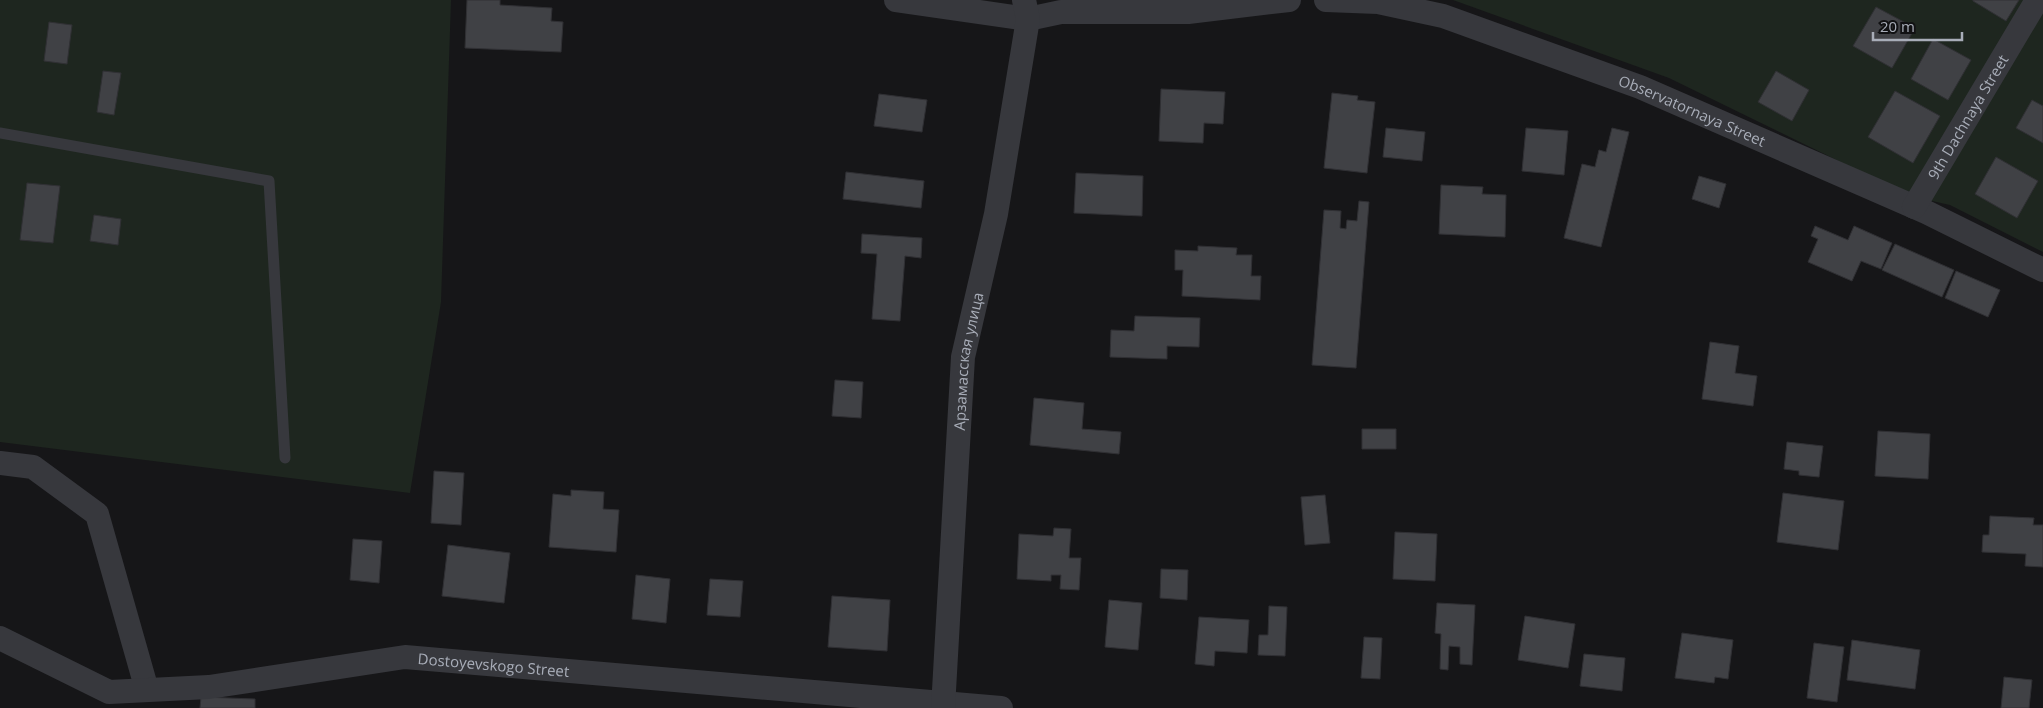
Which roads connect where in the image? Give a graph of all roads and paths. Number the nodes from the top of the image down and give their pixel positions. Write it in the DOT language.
graph roads {
  1 [pos="896,0"];
  2 [pos="1289,0"];
  3 [pos="1326,0"];
  4 [pos="2037,0"];
  5 [pos="1026,10"];
  6 [pos="0,134"];
  7 [pos="1914,207"];
  8 [pos="2043,270"];
  9 [pos="285,458"];
  10 [pos="0,463"];
  11 [pos="0,638"];
  12 [pos="147,690"];
  13 [pos="943,706"];
  14 [pos="1001,708"];
  1 -- 5 [label="street"];
  2 -- 5 [label="street"];
  3 -- 7 [label="street, Observatornaya Street"];
  4 -- 7 [label="street, 9th Dachnaya Street"];
  5 -- 13 [label="street, Арзамасская улица"];
  6 -- 9 [label="lane"];
  7 -- 8 [label="street, Observatornaya Street"];
  10 -- 12 [label="street"];
  11 -- 12 [label="street, Dostoyevskogo Street"];
  12 -- 13 [label="street, Dostoyevskogo Street"];
  13 -- 14 [label="street, Dostoyevskogo Street"];
}
